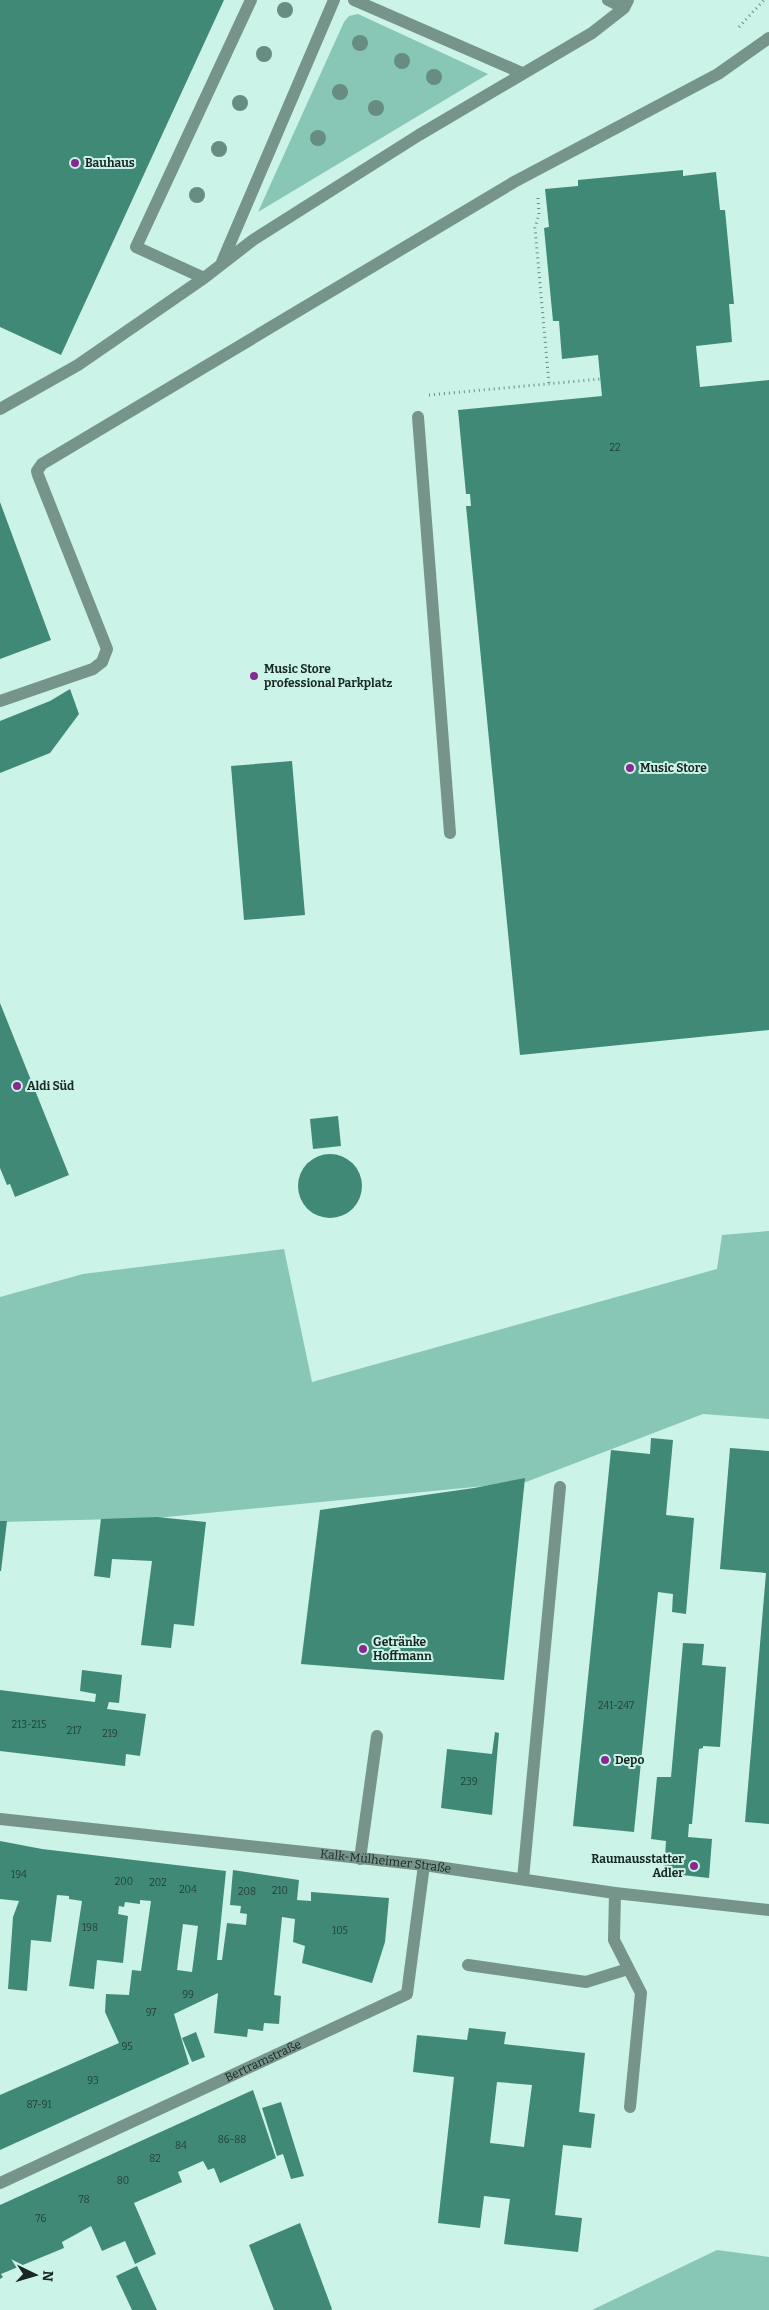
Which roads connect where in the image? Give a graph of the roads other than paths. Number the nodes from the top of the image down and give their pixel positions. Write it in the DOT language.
graph roads {
  1 [pos="251,0"];
  2 [pos="334,0"];
  3 [pos="354,0"];
  4 [pos="608,0"];
  5 [pos="626,4"];
  6 [pos="769,38"];
  7 [pos="522,73"];
  8 [pos="221,264"];
  9 [pos="204,278"];
  10 [pos="0,409"];
  11 [pos="418,417"];
  12 [pos="0,701"];
  13 [pos="450,833"];
  14 [pos="560,1487"];
  15 [pos="377,1736"];
  16 [pos="0,1819"];
  17 [pos="360,1859"];
  18 [pos="424,1865"];
  19 [pos="523,1879"];
  20 [pos="616,1893"];
  21 [pos="769,1910"];
  22 [pos="468,1964"];
  23 [pos="628,1969"];
  24 [pos="630,2107"];
  25 [pos="0,2183"];
  1 -- 9 [label="street"];
  2 -- 8 [label="street"];
  3 -- 7 [label="street"];
  4 -- 5 [label="street"];
  5 -- 7 [label="street"];
  6 -- 12 [label="street"];
  7 -- 8 [label="street"];
  8 -- 9 [label="street"];
  9 -- 10 [label="street"];
  11 -- 13 [label="street"];
  14 -- 19 [label="street"];
  15 -- 17 [label="street"];
  16 -- 17 [label="street, Kalk-Mülheimer Straße"];
  17 -- 18 [label="street, Kalk-Mülheimer Straße"];
  18 -- 19 [label="street, Kalk-Mülheimer Straße"];
  18 -- 25 [label="street, Bertramstraße"];
  19 -- 20 [label="street, Kalk-Mülheimer Straße"];
  20 -- 21 [label="street, Kalk-Mülheimer Straße"];
  20 -- 23 [label="street"];
  22 -- 23 [label="street"];
  23 -- 24 [label="street"];
}
